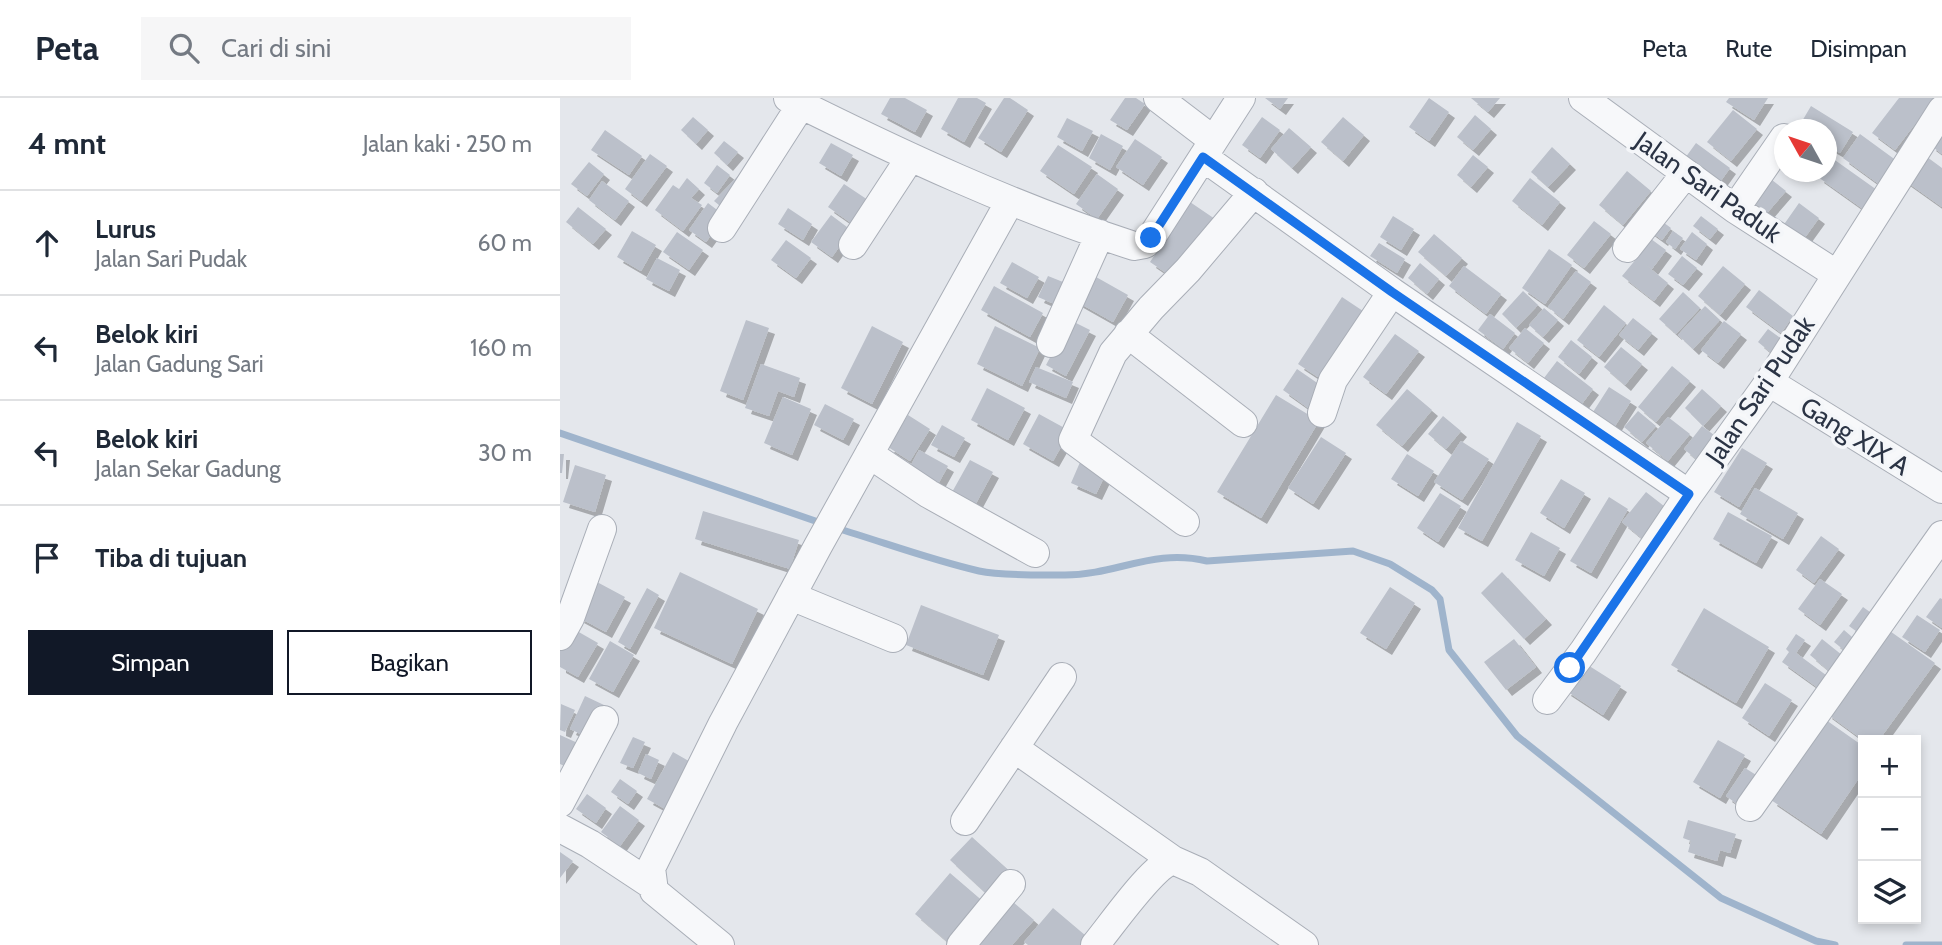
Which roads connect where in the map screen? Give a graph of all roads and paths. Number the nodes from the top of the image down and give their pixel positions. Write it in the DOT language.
graph roads {
  1 [pos="1158,98"];
  2 [pos="1241,98"];
  3 [pos="1583,98"];
  4 [pos="794,101"];
  5 [pos="1942,110"];
  6 [pos="1208,149"];
  7 [pos="1774,152"];
  8 [pos="910,158"];
  9 [pos="1686,173"];
  10 [pos="1254,191"];
  11 [pos="1010,201"];
  12 [pos="1735,209"];
  13 [pos="722,228"];
  14 [pos="1100,234"];
  15 [pos="853,245"];
  16 [pos="1627,248"];
  17 [pos="1836,274"];
  18 [pos="1392,292"];
  19 [pos="1128,334"];
  20 [pos="1051,343"];
  21 [pos="1769,382"];
  22 [pos="1322,413"];
  23 [pos="1243,423"];
  24 [pos="869,454"];
  25 [pos="1942,489"];
  26 [pos="1689,494"];
  27 [pos="1185,522"];
  28 [pos="602,530"];
  29 [pos="1942,535"];
  30 [pos="1035,554"];
  31 [pos="791,596"];
  32 [pos="560,636"];
  33 [pos="893,638"];
  34 [pos="1062,677"];
  35 [pos="1547,700"];
  36 [pos="604,720"];
  37 [pos="1014,748"];
  38 [pos="560,803"];
  39 [pos="1750,807"];
  40 [pos="965,821"];
  41 [pos="560,828"];
  42 [pos="1173,860"];
  43 [pos="1011,884"];
  44 [pos="652,885"];
  45 [pos="713,943"];
  46 [pos="961,945"];
  47 [pos="1095,945"];
  48 [pos="1304,945"];
  1 -- 6 [label="street"];
  2 -- 6 [label="street"];
  3 -- 9 [label="street, Jalan Sari Paduk"];
  4 -- 8 [label="street"];
  4 -- 13 [label="street"];
  5 -- 17 [label="street, Jalan Sari Pudak"];
  6 -- 10 [label="street"];
  6 -- 14 [label="street"];
  7 -- 12 [label="street"];
  8 -- 11 [label="street"];
  8 -- 15 [label="street"];
  9 -- 12 [label="street, Jalan Sari Paduk"];
  9 -- 16 [label="street"];
  10 -- 18 [label="street"];
  10 -- 19 [label="street"];
  11 -- 14 [label="street"];
  11 -- 24 [label="street"];
  12 -- 17 [label="street, Jalan Sari Paduk"];
  14 -- 20 [label="street"];
  17 -- 21 [label="street, Jalan Sari Pudak"];
  18 -- 22 [label="street"];
  18 -- 26 [label="street"];
  19 -- 23 [label="street"];
  19 -- 27 [label="street"];
  21 -- 25 [label="street, Gang XIX A"];
  21 -- 26 [label="street, Jalan Sari Pudak"];
  24 -- 30 [label="street"];
  24 -- 31 [label="street"];
  26 -- 35 [label="street, Jalan Sari Pudak"];
  28 -- 32 [label="street"];
  29 -- 39 [label="street"];
  31 -- 33 [label="street"];
  31 -- 44 [label="street"];
  34 -- 37 [label="street"];
  36 -- 38 [label="street"];
  37 -- 40 [label="street"];
  37 -- 42 [label="street"];
  41 -- 44 [label="street"];
  42 -- 47 [label="street"];
  42 -- 48 [label="street"];
  43 -- 46 [label="street"];
  44 -- 45 [label="street"];
}
